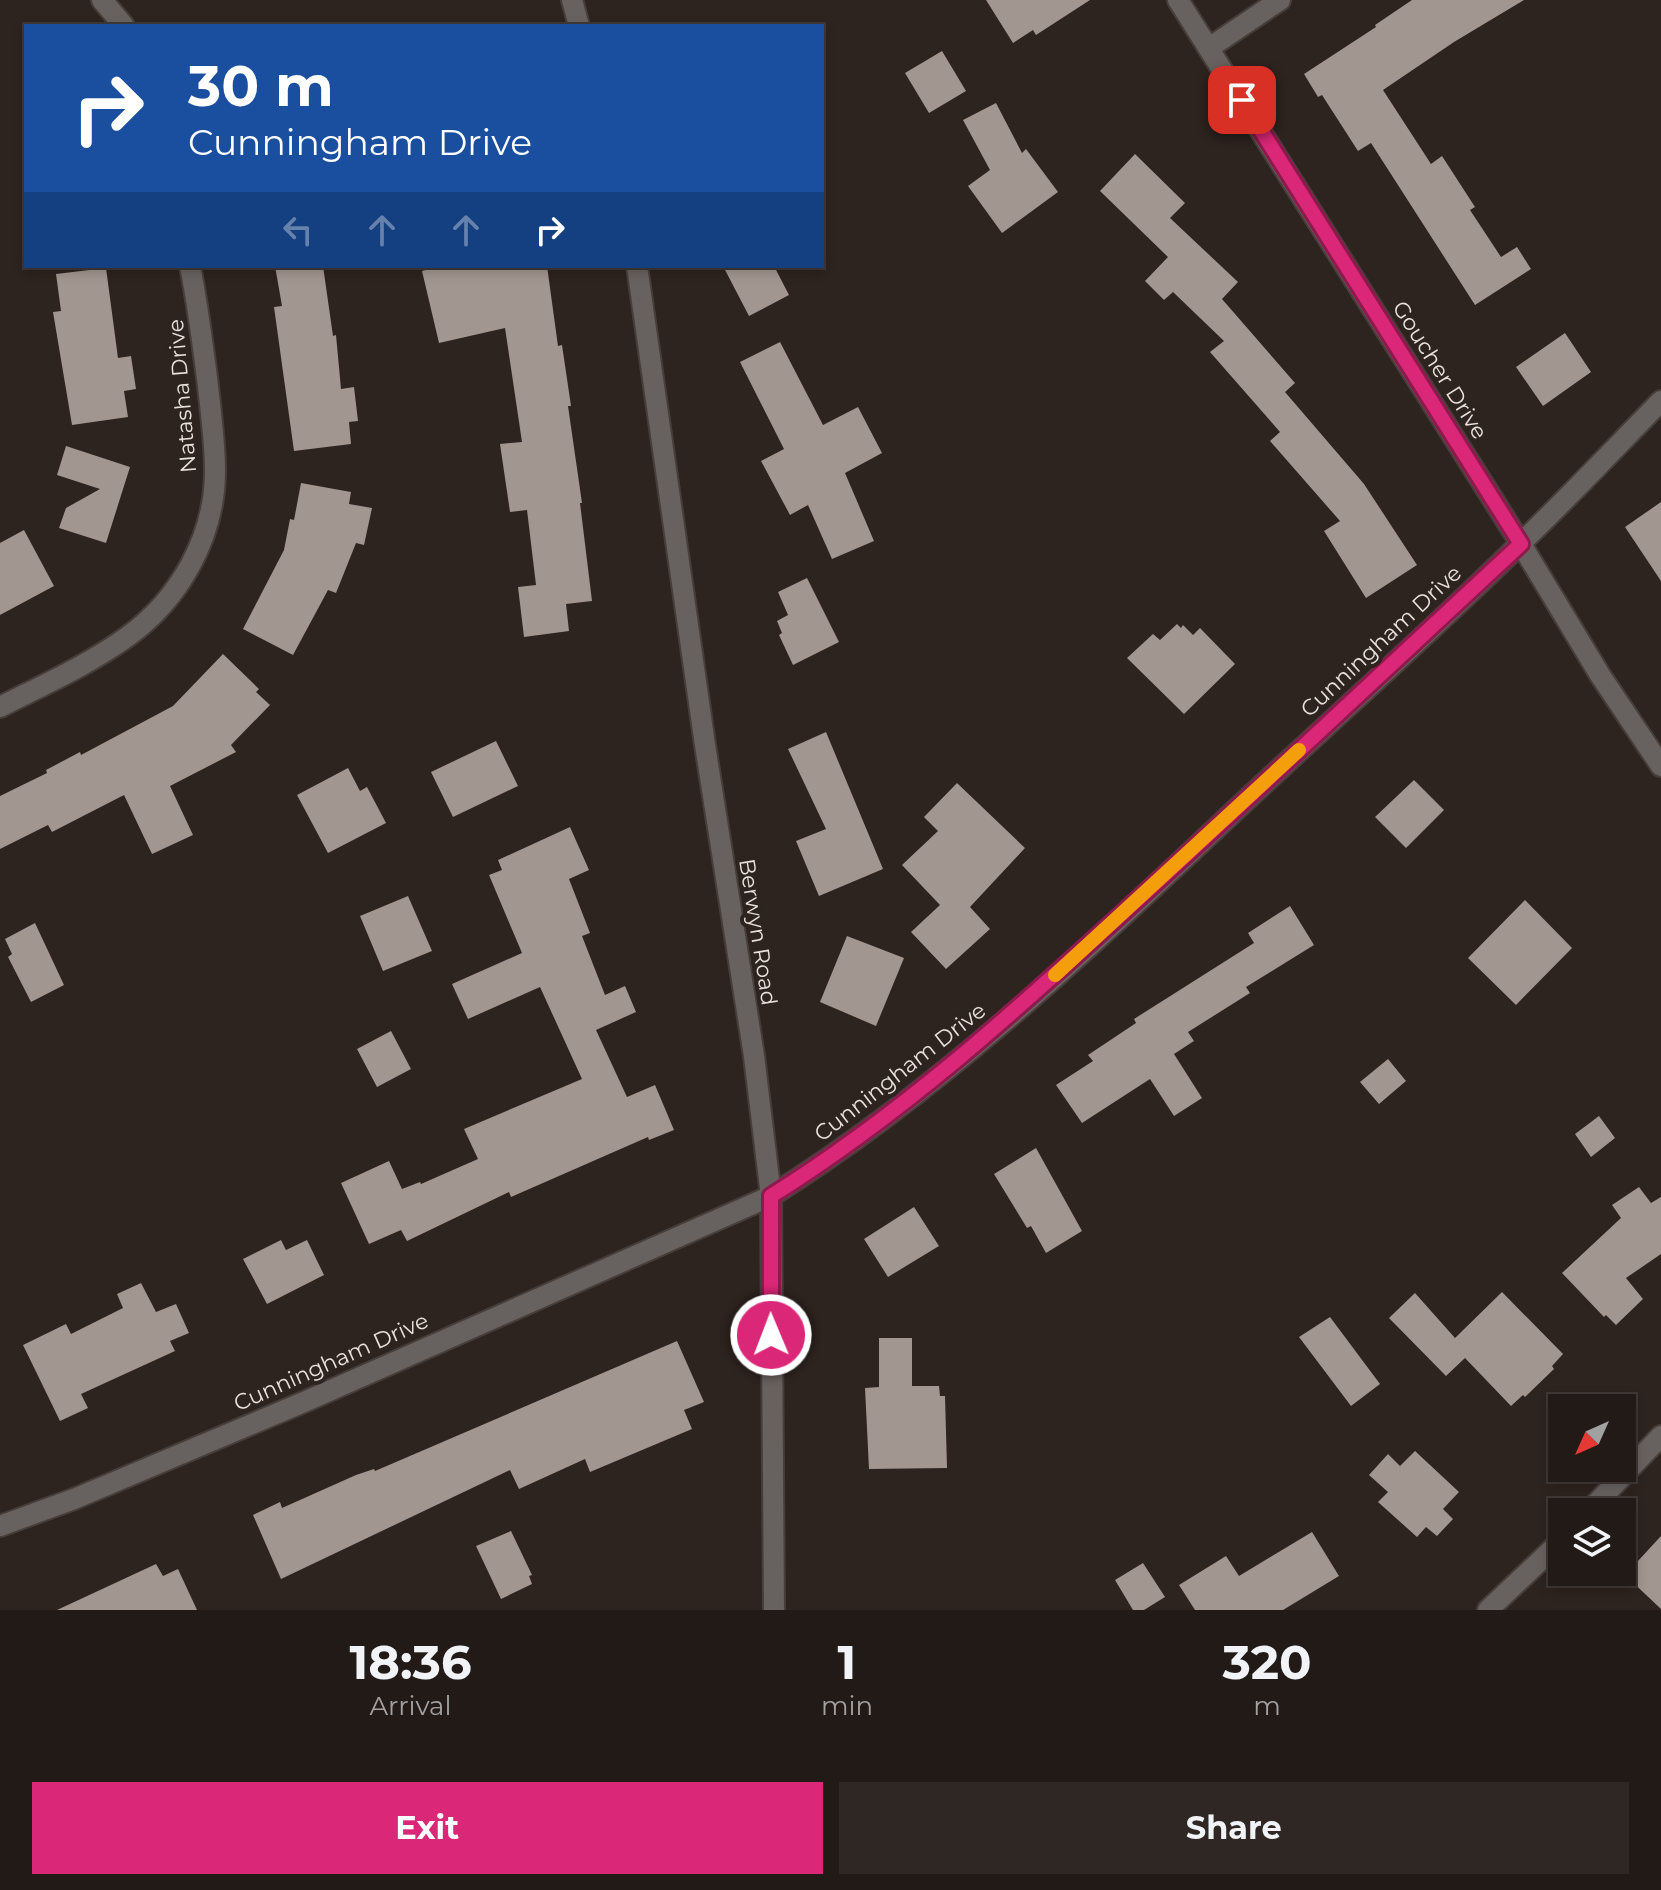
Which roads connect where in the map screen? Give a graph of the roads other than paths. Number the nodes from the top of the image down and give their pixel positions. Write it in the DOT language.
graph roads {
  1 [pos="102,0"];
  2 [pos="572,0"];
  3 [pos="1178,0"];
  4 [pos="1280,0"];
  5 [pos="122,24"];
  6 [pos="578,24"];
  7 [pos="1209,48"];
  8 [pos="190,268"];
  9 [pos="637,268"];
  10 [pos="1661,401"];
  11 [pos="1521,544"];
  12 [pos="0,707"];
  13 [pos="1661,766"];
  14 [pos="771,1196"];
  15 [pos="1661,1436"];
  16 [pos="1601,1498"];
  17 [pos="0,1526"];
  18 [pos="1548,1553"];
  19 [pos="774,1610"];
  20 [pos="1488,1610"];
  1 -- 5 [label="street"];
  2 -- 6 [label="street"];
  3 -- 7 [label="street, Goucher Drive"];
  4 -- 7 [label="street"];
  7 -- 11 [label="street, Goucher Drive"];
  8 -- 12 [label="street, Natasha Drive"];
  9 -- 14 [label="street, Berwyn Road"];
  10 -- 11 [label="street, Cunningham Drive"];
  11 -- 13 [label="street, Goucher Drive"];
  11 -- 14 [label="street, Cunningham Drive"];
  14 -- 17 [label="street, Cunningham Drive"];
  14 -- 19 [label="street, Berwyn Road"];
  15 -- 16 [label="street"];
  18 -- 20 [label="street"];
}
